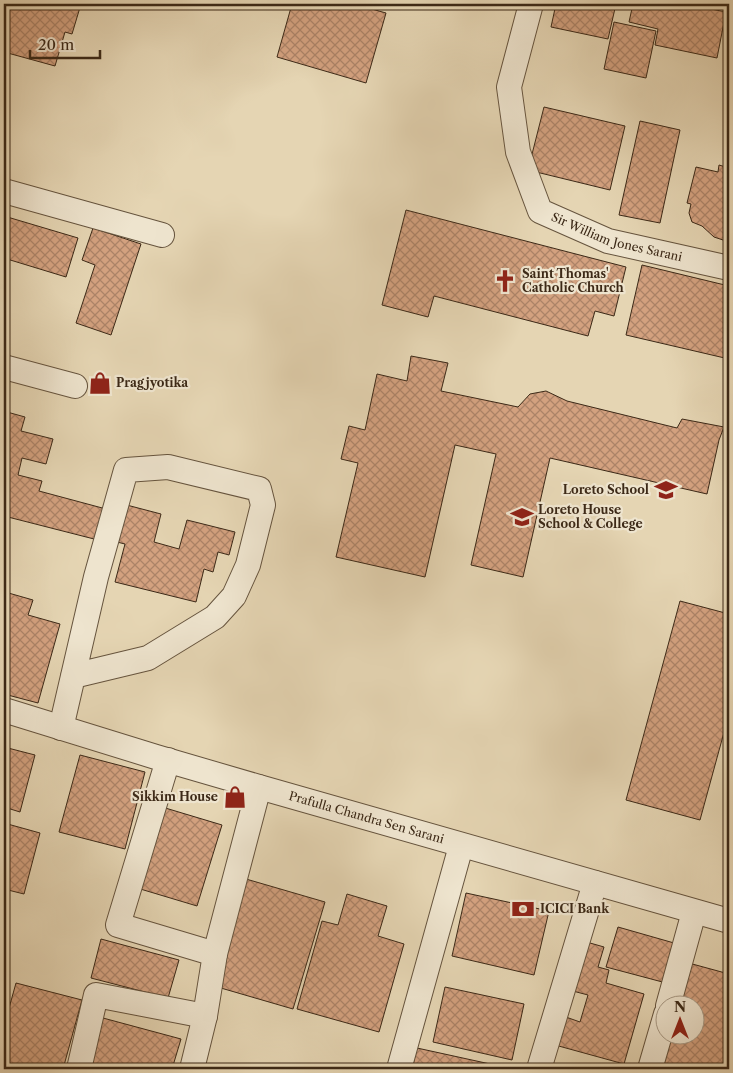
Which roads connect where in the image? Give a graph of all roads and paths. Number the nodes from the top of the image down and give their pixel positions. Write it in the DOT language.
graph roads {
  1 [pos="531,4"];
  2 [pos="4,191"];
  3 [pos="162,235"];
  4 [pos="729,268"];
  5 [pos="4,367"];
  6 [pos="76,386"];
  7 [pos="73,676"];
  8 [pos="4,710"];
  9 [pos="61,728"];
  10 [pos="168,760"];
  11 [pos="259,787"];
  12 [pos="461,846"];
  13 [pos="595,883"];
  14 [pos="694,912"];
  15 [pos="729,921"];
  16 [pos="215,954"];
  17 [pos="671,996"];
  18 [pos="205,1016"];
  19 [pos="657,1046"];
  20 [pos="79,1069"];
  21 [pos="192,1069"];
  22 [pos="399,1069"];
  23 [pos="539,1069"];
  24 [pos="650,1069"];
  1 -- 4 [label="street, Sir William Jones Sarani"];
  2 -- 3 [label="street"];
  5 -- 6 [label="street"];
  7 -- 7 [label="street"];
  7 -- 9 [label="street"];
  8 -- 9 [label="street, Prafulla Chandra Sen Sarani"];
  9 -- 10 [label="street, Prafulla Chandra Sen Sarani"];
  10 -- 11 [label="street, Prafulla Chandra Sen Sarani"];
  10 -- 16 [label="street"];
  11 -- 12 [label="street, Prafulla Chandra Sen Sarani"];
  11 -- 16 [label="street"];
  12 -- 13 [label="street, Prafulla Chandra Sen Sarani"];
  12 -- 22 [label="street"];
  13 -- 14 [label="street, Prafulla Chandra Sen Sarani"];
  13 -- 23 [label="street"];
  14 -- 15 [label="street, Prafulla Chandra Sen Sarani"];
  14 -- 17 [label="street"];
  16 -- 18 [label="street"];
  18 -- 20 [label="street"];
  18 -- 21 [label="street"];
  19 -- 24 [label="street"];
}
